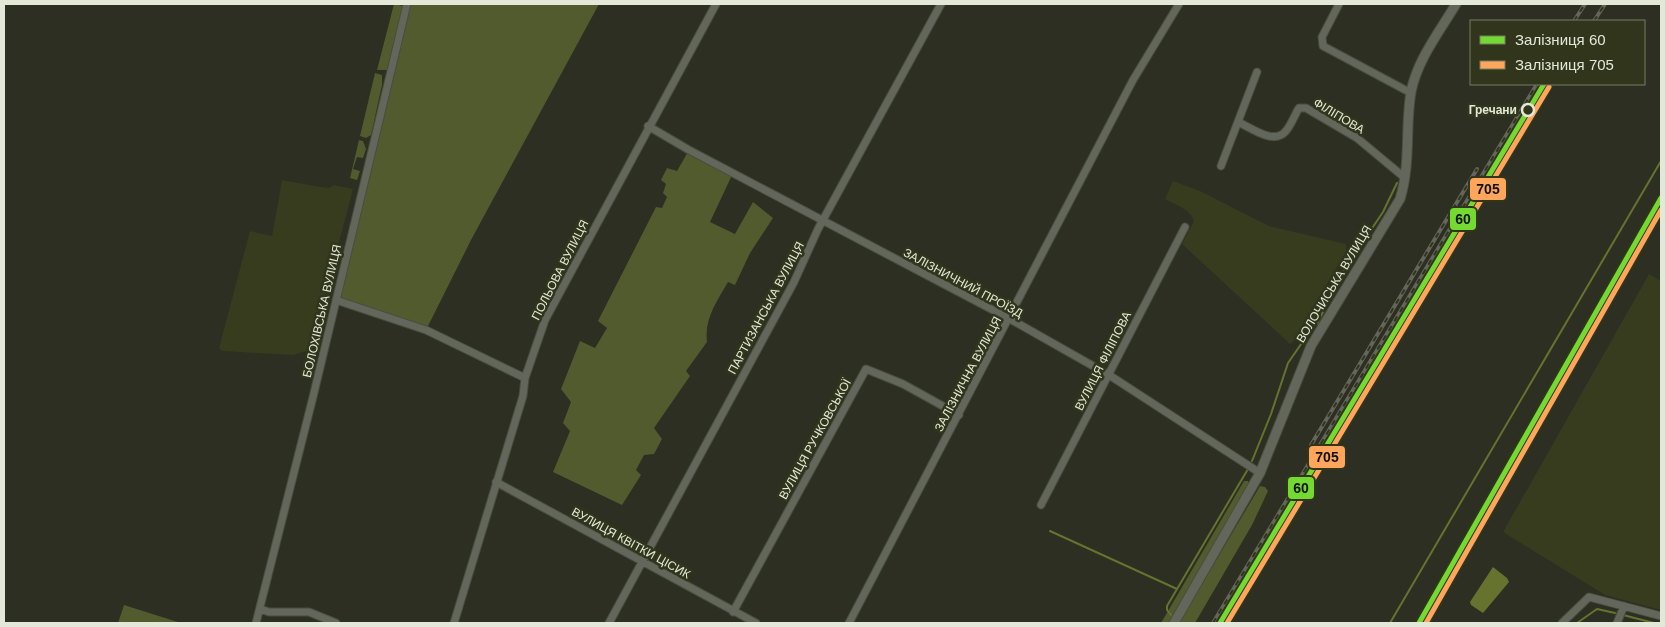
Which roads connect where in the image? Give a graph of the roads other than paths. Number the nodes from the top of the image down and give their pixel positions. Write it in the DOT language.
graph roads {
  1 [pos="407,4"];
  2 [pos="716,4"];
  3 [pos="941,4"];
  4 [pos="1179,4"];
  5 [pos="1339,4"];
  6 [pos="1456,4"];
  7 [pos="1257,72"];
  8 [pos="1411,93"];
  9 [pos="1238,122"];
  10 [pos="648,126"];
  11 [pos="1221,166"];
  12 [pos="1405,178"];
  13 [pos="822,222"];
  14 [pos="1184,227"];
  15 [pos="336,300"];
  16 [pos="1010,320"];
  17 [pos="1108,375"];
  18 [pos="525,378"];
  19 [pos="959,415"];
  20 [pos="1260,472"];
  21 [pos="496,482"];
  22 [pos="1040,505"];
  23 [pos="641,561"];
  24 [pos="1624,606"];
  25 [pos="260,608"];
  26 [pos="734,612"];
  27 [pos="1661,616"];
  28 [pos="256,623"];
  29 [pos="336,623"];
  30 [pos="454,623"];
  31 [pos="609,623"];
  32 [pos="756,623"];
  33 [pos="849,623"];
  34 [pos="1174,623"];
  35 [pos="1562,623"];
  36 [pos="1617,623"];
  1 -- 15 [label="street, БОЛОХІВСЬКА ВУЛИЦЯ"];
  2 -- 10 [label="street, ПОЛЬОВА ВУЛИЦЯ"];
  3 -- 13 [label="street, ПАРТИЗАНСЬКА ВУЛИЦЯ"];
  4 -- 16 [label="street, ЗАЛІЗНИЧНА ВУЛИЦЯ"];
  5 -- 8 [label="street"];
  6 -- 8 [label="main road, ВОЛОЧИСЬКА ВУЛИЦЯ"];
  7 -- 9 [label="street"];
  8 -- 12 [label="main road, ВОЛОЧИСЬКА ВУЛИЦЯ"];
  9 -- 11 [label="street"];
  9 -- 12 [label="street, ФІЛІПОВА"];
  10 -- 13 [label="street, ЗАЛІЗНИЧНИЙ ПРОЇЗД"];
  10 -- 18 [label="street, ПОЛЬОВА ВУЛИЦЯ"];
  12 -- 20 [label="main road, ВОЛОЧИСЬКА ВУЛИЦЯ"];
  13 -- 16 [label="street, ЗАЛІЗНИЧНИЙ ПРОЇЗД"];
  13 -- 23 [label="street, ПАРТИЗАНСЬКА ВУЛИЦЯ"];
  14 -- 17 [label="street, ВУЛИЦЯ ФІЛІПОВА"];
  15 -- 18 [label="street"];
  15 -- 25 [label="street, БОЛОХІВСЬКА ВУЛИЦЯ"];
  16 -- 17 [label="street, ЗАЛІЗНИЧНИЙ ПРОЇЗД"];
  16 -- 19 [label="street, ЗАЛІЗНИЧНА ВУЛИЦЯ"];
  17 -- 20 [label="street, ЗАЛІЗНИЧНИЙ ПРОЇЗД"];
  17 -- 22 [label="street, ВУЛИЦЯ ФІЛІПОВА"];
  18 -- 21 [label="street, ПОЛЬОВА ВУЛИЦЯ"];
  19 -- 26 [label="street, ВУЛИЦЯ РУЧКОВСЬКОЇ"];
  19 -- 33 [label="street, ЗАЛІЗНИЧНА ВУЛИЦЯ"];
  20 -- 34 [label="main road, ВОЛОЧИСЬКА ВУЛИЦЯ"];
  21 -- 23 [label="street, ВУЛИЦЯ КВІТКИ ЦІСИК"];
  21 -- 30 [label="street, ПОЛЬОВА ВУЛИЦЯ"];
  23 -- 26 [label="street, ВУЛИЦЯ КВІТКИ ЦІСИК"];
  23 -- 31 [label="street, ПАРТИЗАНСЬКА ВУЛИЦЯ"];
  24 -- 27 [label="street"];
  24 -- 35 [label="street"];
  24 -- 36 [label="street"];
  25 -- 28 [label="street, БОЛОХІВСЬКА ВУЛИЦЯ"];
  25 -- 29 [label="street"];
  26 -- 32 [label="street, ВУЛИЦЯ КВІТКИ ЦІСИК"];
}
